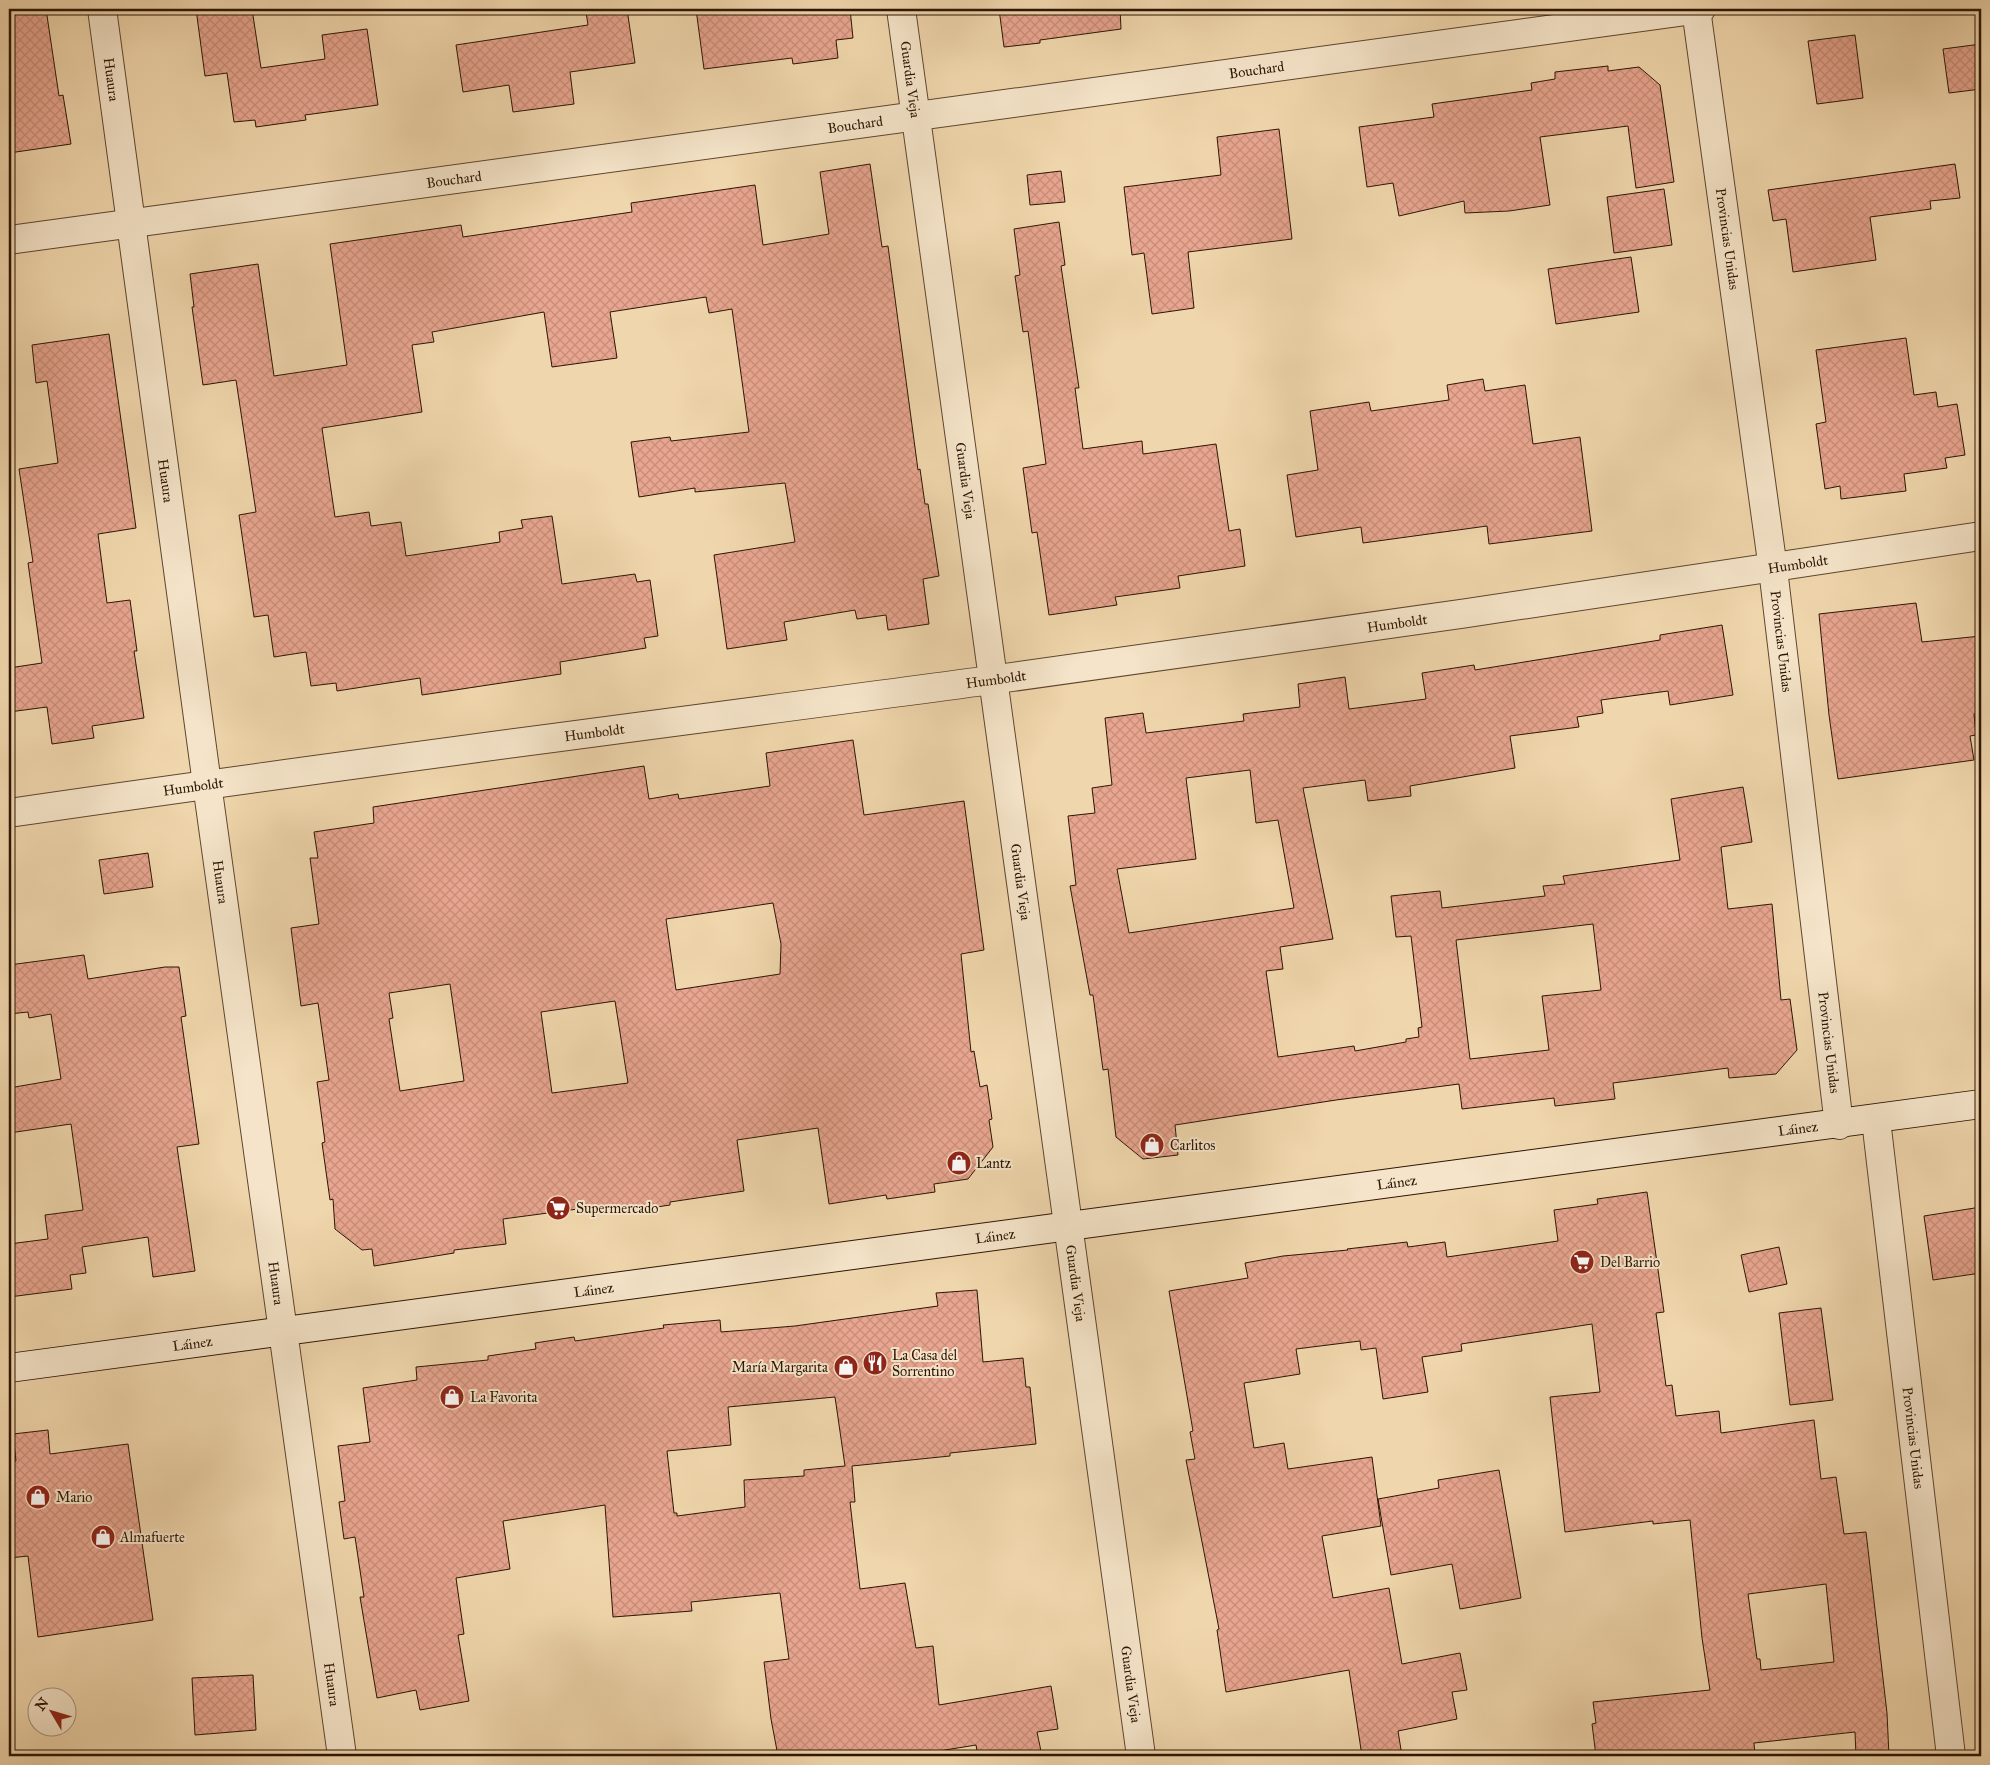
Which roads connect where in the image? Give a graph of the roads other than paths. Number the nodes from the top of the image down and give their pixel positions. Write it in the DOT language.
graph roads {
  1 [pos="102,9"];
  2 [pos="901,9"];
  3 [pos="1696,9"];
  4 [pos="1701,9"];
  5 [pos="916,116"];
  6 [pos="132,224"];
  7 [pos="9,240"];
  8 [pos="1981,536"];
  9 [pos="1773,569"];
  10 [pos="993,679"];
  11 [pos="207,784"];
  12 [pos="9,813"];
  13 [pos="1981,1104"];
  14 [pos="1876,1120"];
  15 [pos="1839,1125"];
  16 [pos="1069,1226"];
  17 [pos="284,1331"];
  18 [pos="9,1368"];
  19 [pos="342,1756"];
  20 [pos="1141,1756"];
  21 [pos="1951,1756"];
  1 -- 6 [label="street, Huaura"];
  2 -- 5 [label="street, Guardia Vieja"];
  3 -- 4 [label="street, Bouchard"];
  3 -- 5 [label="street, Bouchard"];
  3 -- 9 [label="street, Provincias Unidas"];
  5 -- 6 [label="street, Bouchard"];
  5 -- 10 [label="street, Guardia Vieja"];
  6 -- 7 [label="street, Bouchard"];
  6 -- 11 [label="street, Huaura"];
  8 -- 9 [label="street, Humboldt"];
  9 -- 10 [label="street, Humboldt"];
  9 -- 15 [label="street, Provincias Unidas"];
  10 -- 11 [label="street, Humboldt"];
  10 -- 16 [label="street, Guardia Vieja"];
  11 -- 12 [label="street, Humboldt"];
  11 -- 17 [label="street, Huaura"];
  13 -- 14 [label="street, Láinez"];
  14 -- 15 [label="street, Láinez"];
  14 -- 21 [label="street, Provincias Unidas"];
  15 -- 16 [label="street, Láinez"];
  16 -- 17 [label="street, Láinez"];
  16 -- 20 [label="street, Guardia Vieja"];
  17 -- 18 [label="street, Láinez"];
  17 -- 19 [label="street, Huaura"];
}
